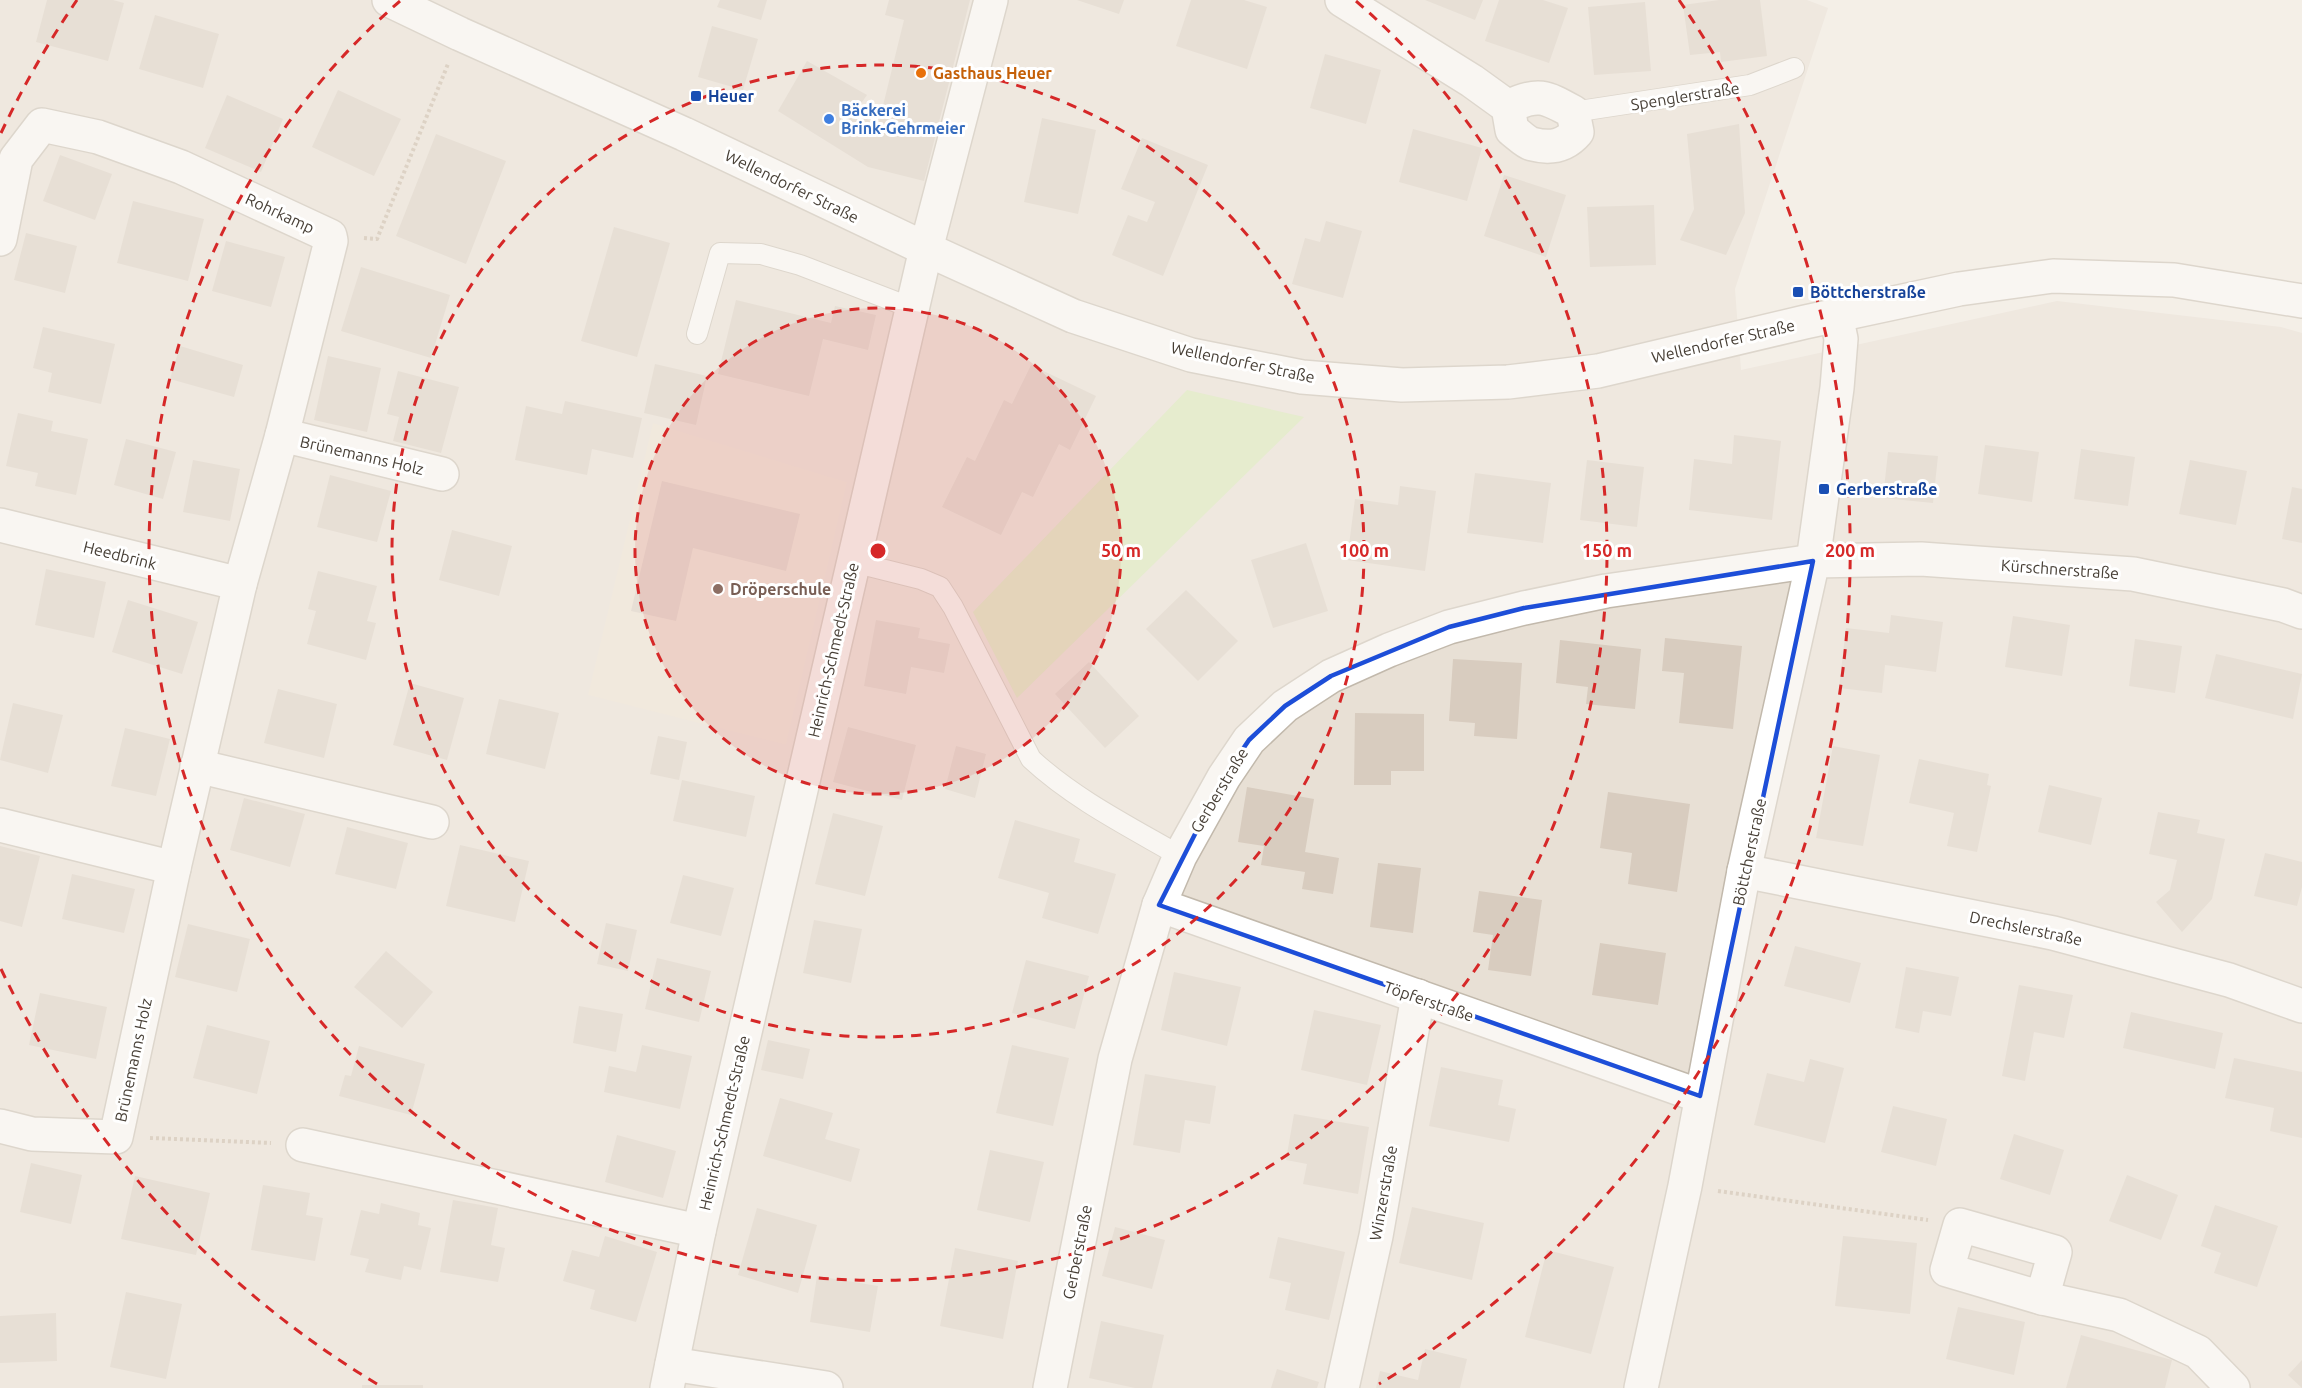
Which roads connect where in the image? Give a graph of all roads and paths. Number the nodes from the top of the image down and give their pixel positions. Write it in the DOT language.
graph roads {
  1 [pos="389,0"];
  2 [pos="992,0"];
  3 [pos="1342,0"];
  4 [pos="460,34"];
  5 [pos="1794,68"];
  6 [pos="1508,107"];
  7 [pos="1573,112"];
  8 [pos="330,236"];
  9 [pos="0,239"];
  10 [pos="926,249"];
  11 [pos="2302,301"];
  12 [pos="912,308"];
  13 [pos="1836,315"];
  14 [pos="696,334"];
  15 [pos="282,435"];
  16 [pos="442,474"];
  17 [pos="0,525"];
  18 [pos="1813,561"];
  19 [pos="853,562"];
  20 [pos="240,584"];
  21 [pos="2302,612"];
  22 [pos="197,766"];
  23 [pos="432,822"];
  24 [pos="0,825"];
  25 [pos="1180,856"];
  26 [pos="174,868"];
  27 [pos="1744,871"];
  28 [pos="1159,905"];
  29 [pos="1418,996"];
  30 [pos="2302,1006"];
  31 [pos="1700,1096"];
  32 [pos="0,1126"];
  33 [pos="116,1137"];
  34 [pos="303,1144"];
  35 [pos="1685,1186"];
  36 [pos="1960,1225"];
  37 [pos="699,1231"];
  38 [pos="2042,1298"];
  39 [pos="670,1376"];
  40 [pos="826,1388"];
  41 [pos="1050,1388"];
  42 [pos="1342,1388"];
  43 [pos="1641,1388"];
  44 [pos="2233,1388"];
  1 -- 4 [label="street, Wellendorfer Straße"];
  2 -- 10 [label="street, Heinrich-Schmedt-Straße"];
  3 -- 6 [label="street"];
  4 -- 8 [label="path"];
  4 -- 10 [label="street, Wellendorfer Straße"];
  5 -- 7 [label="lane, Spenglerstraße"];
  6 -- 7 [label="street"];
  6 -- 7 [label="street"];
  8 -- 9 [label="street, Rohrkamp"];
  8 -- 15 [label="street, Rohrkamp"];
  10 -- 12 [label="street, Heinrich-Schmedt-Straße"];
  10 -- 13 [label="street, Wellendorfer Straße"];
  11 -- 13 [label="street, Wellendorfer Straße"];
  12 -- 14 [label="lane"];
  12 -- 19 [label="street, Heinrich-Schmedt-Straße"];
  13 -- 18 [label="street, Böttcherstraße"];
  15 -- 16 [label="street, Brünemanns Holz"];
  15 -- 20 [label="street, Rohrkamp"];
  17 -- 20 [label="street, Heedbrink"];
  18 -- 21 [label="street, Kürschnerstraße"];
  18 -- 25 [label="street, Gerberstraße"];
  18 -- 27 [label="street, Böttcherstraße"];
  19 -- 25 [label="lane"];
  19 -- 37 [label="street, Heinrich-Schmedt-Straße"];
  20 -- 22 [label="street, Brünemanns Holz"];
  22 -- 23 [label="street"];
  22 -- 26 [label="street, Brünemanns Holz"];
  24 -- 26 [label="street"];
  25 -- 28 [label="street, Gerberstraße"];
  26 -- 33 [label="street, Brünemanns Holz"];
  27 -- 30 [label="street, Drechslerstraße"];
  27 -- 31 [label="street, Böttcherstraße"];
  28 -- 29 [label="street, Töpferstraße"];
  28 -- 41 [label="street, Gerberstraße"];
  29 -- 31 [label="street, Töpferstraße"];
  29 -- 42 [label="street, Winzerstraße"];
  31 -- 35 [label="street, Böttcherstraße"];
  32 -- 33 [label="street, Brünemanns Holz"];
  33 -- 34 [label="path"];
  34 -- 37 [label="street, Heinrich-Schmedt-Straße"];
  35 -- 36 [label="path"];
  35 -- 43 [label="street, Böttcherstraße"];
  36 -- 38 [label="street"];
  36 -- 38 [label="street"];
  37 -- 39 [label="street, Heinrich-Schmedt-Straße"];
  38 -- 44 [label="street"];
  39 -- 40 [label="street"];
}
